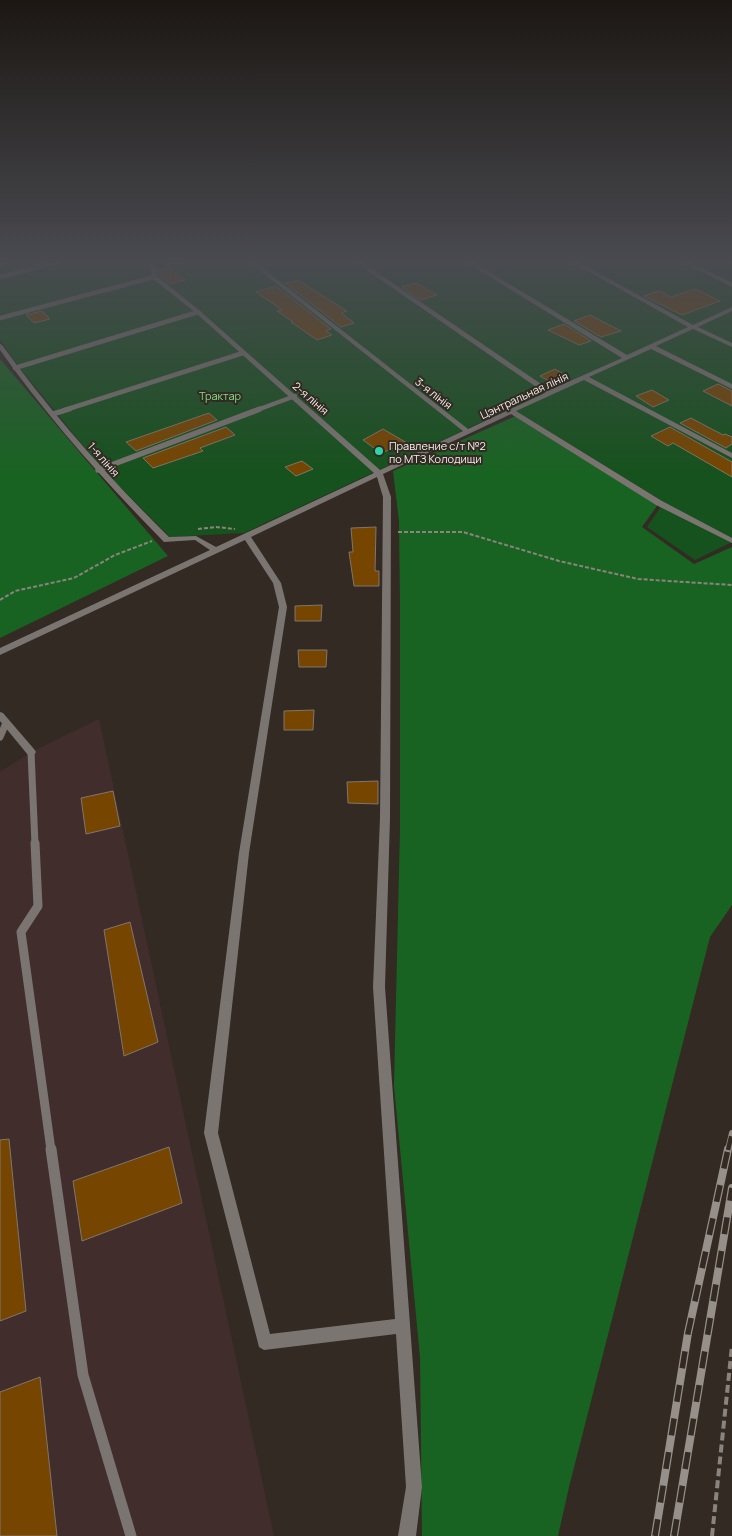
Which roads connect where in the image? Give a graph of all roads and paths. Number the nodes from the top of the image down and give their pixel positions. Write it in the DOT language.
graph roads {
  1 [pos="141,330"];
  2 [pos="217,330"];
  3 [pos="338,330"];
  4 [pos="457,330"];
  5 [pos="580,330"];
  6 [pos="687,330"];
  7 [pos="699,330"];
  8 [pos="732,345"];
  9 [pos="0,346"];
  10 [pos="651,346"];
  11 [pos="243,353"];
  12 [pos="627,358"];
  13 [pos="16,368"];
  14 [pos="586,378"];
  15 [pos="732,387"];
  16 [pos="550,393"];
  17 [pos="294,396"];
  18 [pos="511,411"];
  19 [pos="53,414"];
  20 [pos="468,432"];
  21 [pos="732,456"];
  22 [pos="98,470"];
  23 [pos="380,473"];
  24 [pos="197,529"];
  25 [pos="240,532"];
  26 [pos="387,532"];
  27 [pos="164,537"];
  28 [pos="732,541"];
  29 [pos="216,550"];
  30 [pos="732,585"];
  31 [pos="0,600"];
  32 [pos="0,652"];
  33 [pos="3,719"];
  34 [pos="0,737"];
  35 [pos="31,752"];
  36 [pos="402,1326"];
  37 [pos="732,1346"];
  38 [pos="131,1536"];
  39 [pos="407,1536"];
  40 [pos="712,1536"];
  1 -- 13 [label="lane"];
  2 -- 11 [label="street, 2-я лінія"];
  3 -- 20 [label="street, 3-я лінія"];
  4 -- 16 [label="street"];
  5 -- 12 [label="street"];
  6 -- 10 [label="street, Цэнтральная лінія"];
  7 -- 8 [label="street"];
  9 -- 13 [label="street, 1-я лінія"];
  10 -- 12 [label="street, Цэнтральная лінія"];
  10 -- 15 [label="street"];
  11 -- 17 [label="street, 2-я лінія"];
  11 -- 19 [label="lane"];
  12 -- 14 [label="street, Цэнтральная лінія"];
  13 -- 19 [label="street, 1-я лінія"];
  14 -- 16 [label="street, Цэнтральная лінія"];
  14 -- 21 [label="street"];
  16 -- 18 [label="street, Цэнтральная лінія"];
  17 -- 22 [label="lane"];
  17 -- 23 [label="street, 2-я лінія"];
  18 -- 20 [label="street, Цэнтральная лінія"];
  18 -- 28 [label="street"];
  19 -- 22 [label="street, 1-я лінія"];
  20 -- 23 [label="street, Цэнтральная лінія"];
  22 -- 27 [label="street, 1-я лінія"];
  23 -- 25 [label="street, Цэнтральная лінія"];
  23 -- 26 [label="street"];
  24 -- 25 [label="path"];
  25 -- 29 [label="street, Цэнтральная лінія"];
  25 -- 36 [label="street"];
  26 -- 30 [label="path"];
  26 -- 36 [label="street"];
  27 -- 29 [label="street"];
  27 -- 31 [label="path"];
  29 -- 32 [label="street, Цэнтральная лінія"];
  33 -- 34 [label="lane"];
  33 -- 35 [label="street"];
  35 -- 38 [label="lane"];
  36 -- 39 [label="street"];
  37 -- 40 [label="path"];
}
